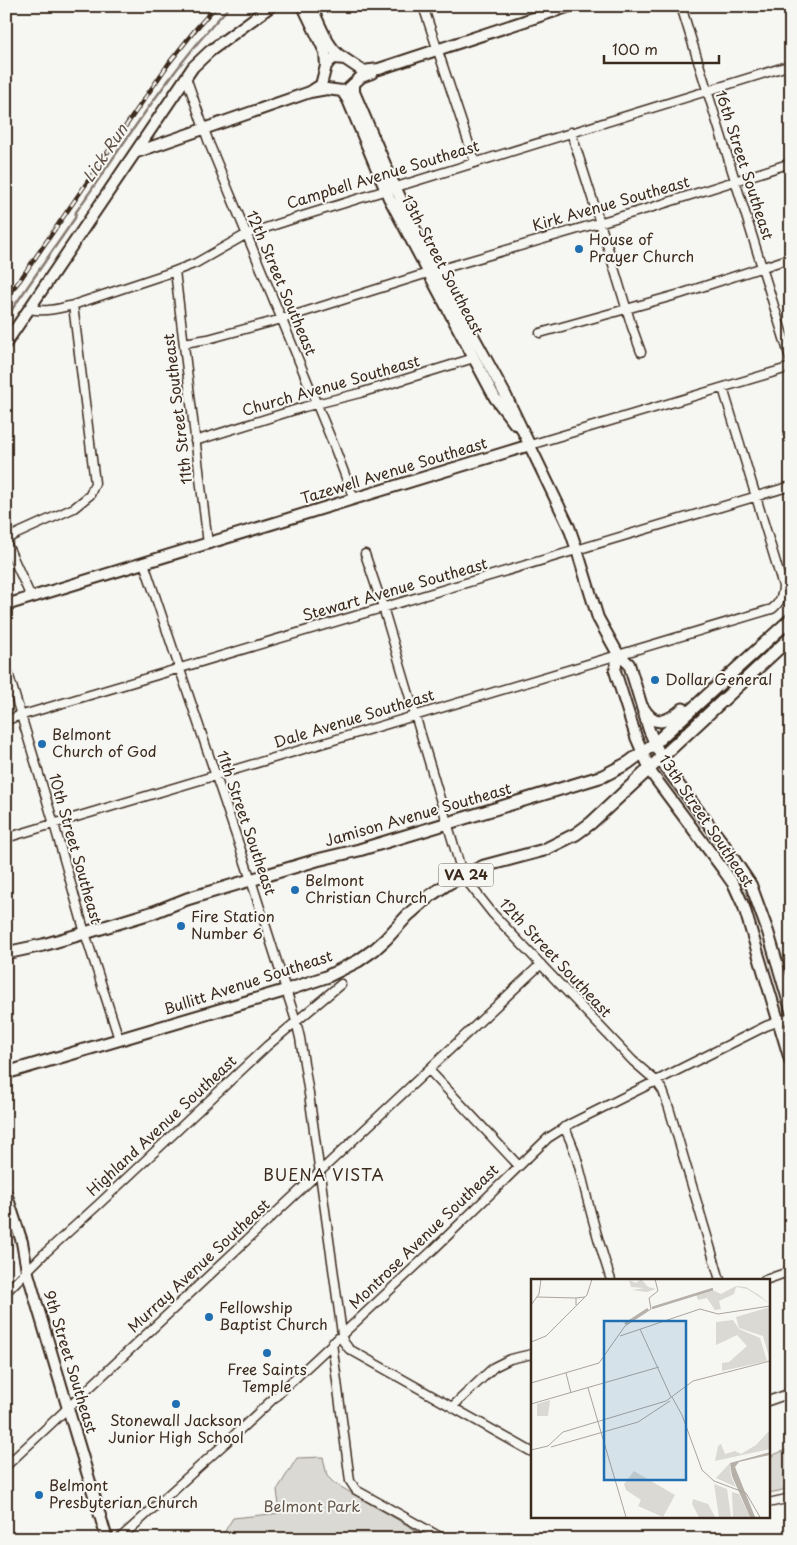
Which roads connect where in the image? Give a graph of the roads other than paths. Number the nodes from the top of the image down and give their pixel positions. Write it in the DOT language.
graph roads {
  1 [pos="271,6"];
  2 [pos="303,6"];
  3 [pos="311,6"];
  4 [pos="424,6"];
  5 [pos="570,6"];
  6 [pos="681,6"];
  7 [pos="439,50"];
  8 [pos="350,61"];
  9 [pos="791,65"];
  10 [pos="379,69"];
  11 [pos="325,70"];
  12 [pos="186,78"];
  13 [pos="355,83"];
  14 [pos="337,90"];
  15 [pos="706,91"];
  16 [pos="310,92"];
  17 [pos="204,128"];
  18 [pos="571,132"];
  19 [pos="137,152"];
  20 [pos="475,162"];
  21 [pos="791,162"];
  22 [pos="735,181"];
  23 [pos="390,188"];
  24 [pos="600,222"];
  25 [pos="247,234"];
  26 [pos="791,258"];
  27 [pos="762,268"];
  28 [pos="175,271"];
  29 [pos="433,271"];
  30 [pos="73,305"];
  31 [pos="626,308"];
  32 [pos="29,309"];
  33 [pos="282,319"];
  34 [pos="540,333"];
  35 [pos="6,343"];
  36 [pos="184,343"];
  37 [pos="641,352"];
  38 [pos="474,358"];
  39 [pos="791,361"];
  40 [pos="791,367"];
  41 [pos="723,388"];
  42 [pos="317,404"];
  43 [pos="195,440"];
  44 [pos="530,445"];
  45 [pos="791,486"];
  46 [pos="755,496"];
  47 [pos="354,499"];
  48 [pos="6,542"];
  49 [pos="208,544"];
  50 [pos="577,550"];
  51 [pos="365,554"];
  52 [pos="144,563"];
  53 [pos="31,598"];
  54 [pos="6,605"];
  55 [pos="383,608"];
  56 [pos="791,619"];
  57 [pos="791,637"];
  58 [pos="618,654"];
  59 [pos="6,666"];
  60 [pos="180,669"];
  61 [pos="710,694"];
  62 [pos="642,708"];
  63 [pos="21,716"];
  64 [pos="416,716"];
  65 [pos="6,720"];
  66 [pos="655,743"];
  67 [pos="643,753"];
  68 [pos="661,757"];
  69 [pos="650,768"];
  70 [pos="216,776"];
  71 [pos="448,823"];
  72 [pos="54,824"];
  73 [pos="6,838"];
  74 [pos="463,876"];
  75 [pos="251,880"];
  76 [pos="85,933"];
  77 [pos="6,954"];
  78 [pos="541,964"];
  79 [pos="341,984"];
  80 [pos="287,990"];
  81 [pos="791,1010"];
  82 [pos="791,1018"];
  83 [pos="296,1021"];
  84 [pos="779,1021"];
  85 [pos="119,1039"];
  86 [pos="791,1063"];
  87 [pos="429,1070"];
  88 [pos="6,1073"];
  89 [pos="656,1081"];
  90 [pos="564,1128"];
  91 [pos="519,1166"];
  92 [pos="320,1171"];
  93 [pos="7,1196"];
  94 [pos="27,1270"];
  95 [pos="791,1271"];
  96 [pos="611,1279"];
  97 [pos="720,1279"];
  98 [pos="768,1279"];
  99 [pos="6,1292"];
  100 [pos="342,1334"];
  101 [pos="332,1343"];
  102 [pos="531,1354"];
  103 [pos="791,1393"];
  104 [pos="770,1400"];
  105 [pos="452,1407"];
  106 [pos="68,1408"];
  107 [pos="531,1451"];
  108 [pos="6,1466"];
  109 [pos="791,1498"];
  110 [pos="770,1503"];
  111 [pos="107,1539"];
  112 [pos="119,1539"];
  113 [pos="444,1539"];
  1 -- 12 [label="street"];
  2 -- 11 [label="street"];
  3 -- 8 [label="street"];
  4 -- 7 [label="street"];
  5 -- 7 [label="street"];
  6 -- 15 [label="street, 16th Street Southeast"];
  7 -- 10 [label="street"];
  7 -- 20 [label="street"];
  8 -- 10 [label="street"];
  8 -- 11 [label="street"];
  8 -- 13 [label="street"];
  9 -- 15 [label="street, Campbell Avenue Southeast"];
  10 -- 13 [label="street"];
  11 -- 14 [label="street"];
  11 -- 16 [label="street"];
  12 -- 17 [label="street, 12th Street Southeast"];
  12 -- 19 [label="street"];
  13 -- 14 [label="street"];
  13 -- 23 [label="street, 13th Street Southeast"];
  14 -- 16 [label="street"];
  14 -- 23 [label="street, 13th Street Southeast"];
  15 -- 18 [label="street, Campbell Avenue Southeast"];
  15 -- 22 [label="street, 16th Street Southeast"];
  16 -- 17 [label="street"];
  17 -- 19 [label="street"];
  17 -- 25 [label="street, 12th Street Southeast"];
  18 -- 20 [label="street, Campbell Avenue Southeast"];
  18 -- 24 [label="street"];
  19 -- 32 [label="street"];
  20 -- 23 [label="street, Campbell Avenue Southeast"];
  21 -- 22 [label="street, Kirk Avenue Southeast"];
  22 -- 24 [label="street, Kirk Avenue Southeast"];
  22 -- 27 [label="street, 16th Street Southeast"];
  23 -- 25 [label="street, Campbell Avenue Southeast"];
  23 -- 29 [label="street, 13th Street Southeast"];
  24 -- 29 [label="street, Kirk Avenue Southeast"];
  24 -- 31 [label="street"];
  25 -- 28 [label="street, Campbell Avenue Southeast"];
  25 -- 33 [label="street, 12th Street Southeast"];
  26 -- 27 [label="street"];
  27 -- 31 [label="street"];
  27 -- 39 [label="street, 16th Street Southeast"];
  28 -- 30 [label="street, Campbell Avenue Southeast"];
  28 -- 36 [label="street, 11th Street Southeast"];
  29 -- 33 [label="street, Kirk Avenue Southeast"];
  29 -- 38 [label="street, 13th Street Southeast"];
  29 -- 44 [label="street, 13th Street Southeast"];
  30 -- 32 [label="street, Campbell Avenue Southeast"];
  30 -- 48 [label="street"];
  31 -- 34 [label="street"];
  31 -- 37 [label="street"];
  32 -- 35 [label="street"];
  33 -- 36 [label="street, Kirk Avenue Southeast"];
  33 -- 42 [label="street, 12th Street Southeast"];
  36 -- 43 [label="street, 11th Street Southeast"];
  38 -- 42 [label="street, Church Avenue Southeast"];
  38 -- 44 [label="street, 13th Street Southeast"];
  40 -- 41 [label="street, Tazewell Avenue Southeast"];
  41 -- 44 [label="street, Tazewell Avenue Southeast"];
  41 -- 46 [label="street"];
  42 -- 43 [label="street, Church Avenue Southeast"];
  42 -- 47 [label="street, 12th Street Southeast"];
  43 -- 49 [label="street, 11th Street Southeast"];
  44 -- 47 [label="street, Tazewell Avenue Southeast"];
  44 -- 50 [label="street, 13th Street Southeast"];
  45 -- 46 [label="street, Stewart Avenue Southeast"];
  46 -- 50 [label="street, Stewart Avenue Southeast"];
  46 -- 58 [label="street, Dale Avenue Southeast"];
  47 -- 49 [label="street, Tazewell Avenue Southeast"];
  48 -- 53 [label="street"];
  49 -- 52 [label="street, Tazewell Avenue Southeast"];
  50 -- 55 [label="street, Stewart Avenue Southeast"];
  50 -- 58 [label="street, 13th Street Southeast"];
  51 -- 55 [label="street, 12th Street Southeast"];
  52 -- 53 [label="street, Tazewell Avenue Southeast"];
  52 -- 60 [label="street, 11th Street Southeast"];
  53 -- 54 [label="street, Tazewell Avenue Southeast"];
  55 -- 60 [label="street, Stewart Avenue Southeast"];
  55 -- 64 [label="street, 12th Street Southeast"];
  56 -- 61 [label="main road, Jamison Avenue Southeast"];
  57 -- 68 [label="main road, VA 24"];
  58 -- 62 [label="street, 13th Street Southeast"];
  58 -- 64 [label="street, Dale Avenue Southeast"];
  58 -- 67 [label="street, 13th Street Southeast"];
  59 -- 63 [label="street, 10th Street Southeast"];
  60 -- 63 [label="street, Stewart Avenue Southeast"];
  60 -- 70 [label="street, 11th Street Southeast"];
  61 -- 62 [label="main road"];
  61 -- 66 [label="main road, Jamison Avenue Southeast"];
  62 -- 66 [label="street, 13th Street Southeast"];
  63 -- 65 [label="street, Stewart Avenue Southeast"];
  63 -- 72 [label="street, 10th Street Southeast"];
  64 -- 70 [label="street, Dale Avenue Southeast"];
  64 -- 71 [label="street, 12th Street Southeast"];
  66 -- 67 [label="main road, Jamison Avenue Southeast"];
  66 -- 68 [label="street, 13th Street Southeast"];
  67 -- 69 [label="street, 13th Street Southeast"];
  67 -- 71 [label="main road, Jamison Avenue Southeast"];
  68 -- 69 [label="main road, VA 24"];
  68 -- 81 [label="street, 13th Street Southeast"];
  69 -- 74 [label="main road, Bullitt Avenue Southeast / VA 24"];
  69 -- 84 [label="street, 13th Street Southeast"];
  70 -- 72 [label="street, Dale Avenue Southeast"];
  70 -- 75 [label="street, 11th Street Southeast"];
  71 -- 74 [label="street, 12th Street Southeast"];
  71 -- 75 [label="main road, Jamison Avenue Southeast"];
  72 -- 73 [label="street, Dale Avenue Southeast"];
  72 -- 76 [label="street, 10th Street Southeast"];
  74 -- 78 [label="street, 12th Street Southeast"];
  74 -- 80 [label="main road, Bullitt Avenue Southeast / VA 24"];
  75 -- 76 [label="main road, Jamison Avenue Southeast"];
  75 -- 80 [label="street, 11th Street Southeast"];
  76 -- 77 [label="main road, Jamison Avenue Southeast"];
  76 -- 85 [label="street, 10th Street Southeast"];
  78 -- 87 [label="street, Murray Avenue Southeast"];
  78 -- 89 [label="street, 12th Street Southeast"];
  79 -- 83 [label="street, Highland Avenue Southeast"];
  80 -- 83 [label="street, 11th Street Southeast"];
  80 -- 85 [label="main road, Bullitt Avenue Southeast / VA 24"];
  82 -- 84 [label="street, Montrose Avenue Southeast"];
  83 -- 92 [label="street, 11th Street Southeast"];
  83 -- 94 [label="street, Highland Avenue Southeast"];
  84 -- 86 [label="street, 13th Street Southeast"];
  84 -- 89 [label="street, Montrose Avenue Southeast"];
  85 -- 88 [label="main road, Bullitt Avenue Southeast / VA 24"];
  87 -- 91 [label="street"];
  87 -- 92 [label="street, Murray Avenue Southeast"];
  89 -- 90 [label="street, Montrose Avenue Southeast"];
  89 -- 97 [label="street, 12th Street Southeast"];
  90 -- 91 [label="street, Montrose Avenue Southeast"];
  90 -- 96 [label="street"];
  91 -- 100 [label="street, Montrose Avenue Southeast"];
  92 -- 100 [label="street, 11th Street Southeast"];
  92 -- 106 [label="street, Murray Avenue Southeast"];
  93 -- 94 [label="street, 9th Street Southeast"];
  94 -- 99 [label="street, Highland Avenue Southeast"];
  94 -- 106 [label="street, 9th Street Southeast"];
  95 -- 98 [label="street"];
  100 -- 101 [label="street, Montrose Avenue Southeast"];
  100 -- 105 [label="street"];
  101 -- 112 [label="street, Montrose Avenue Southeast"];
  101 -- 113 [label="street"];
  102 -- 105 [label="street"];
  103 -- 104 [label="street"];
  105 -- 107 [label="street"];
  106 -- 108 [label="street, Murray Avenue Southeast"];
  106 -- 111 [label="street, 9th Street Southeast"];
  109 -- 110 [label="street"];
}
